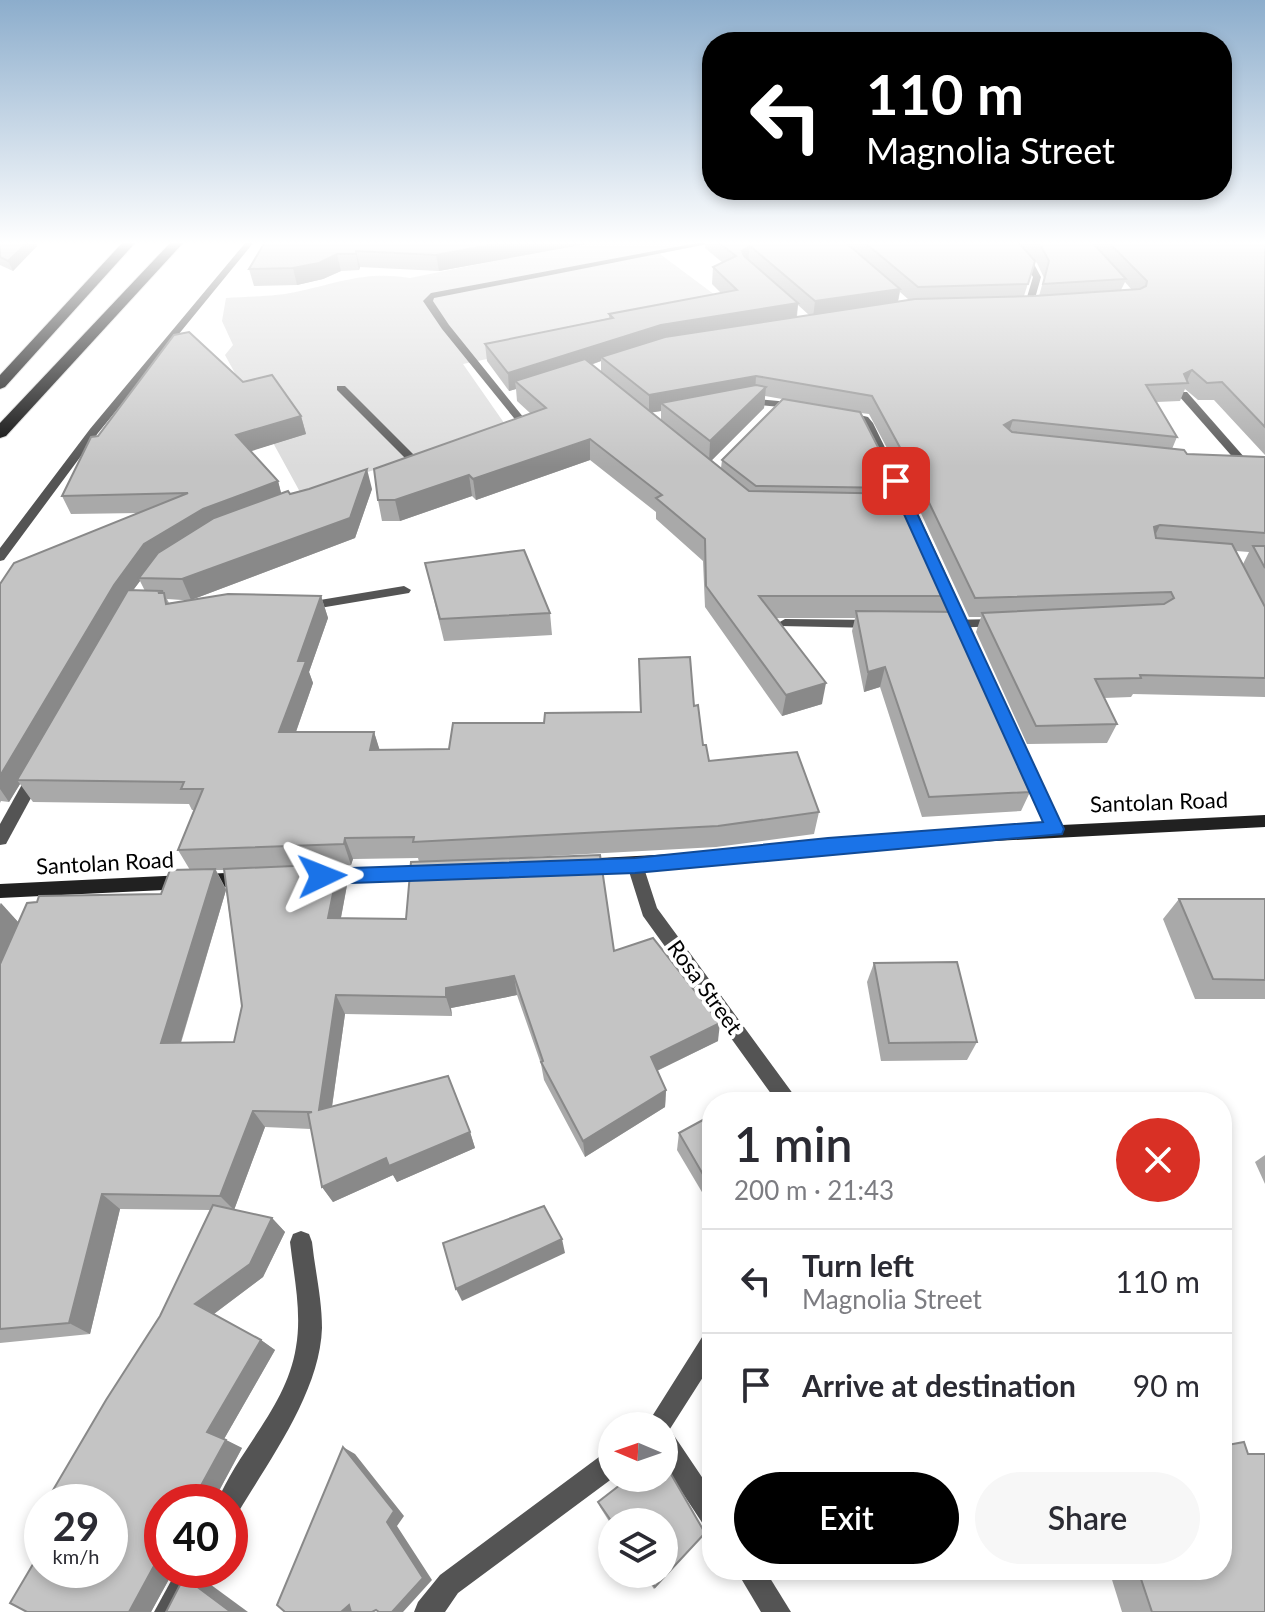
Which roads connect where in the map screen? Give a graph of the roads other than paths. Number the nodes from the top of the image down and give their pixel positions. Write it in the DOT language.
graph roads {
  1 [pos="61,317"];
  2 [pos="110,317"];
  3 [pos="188,317"];
  4 [pos="438,317"];
  5 [pos="0,384"];
  6 [pos="341,388"];
  7 [pos="1183,394"];
  8 [pos="780,402"];
  9 [pos="724,404"];
  10 [pos="809,408"];
  11 [pos="770,412"];
  12 [pos="837,413"];
  13 [pos="0,433"];
  14 [pos="504,438"];
  15 [pos="436,464"];
  16 [pos="1233,467"];
  17 [pos="1248,468"];
  18 [pos="422,469"];
  19 [pos="1265,469"];
  20 [pos="408,473"];
  21 [pos="906,513"];
  22 [pos="0,557"];
  23 [pos="404,590"];
  24 [pos="281,610"];
  25 [pos="1007,622"];
  26 [pos="785,623"];
  27 [pos="896,624"];
  28 [pos="928,624"];
  29 [pos="998,706"];
  30 [pos="46,757"];
  31 [pos="1265,821"];
  32 [pos="1055,829"];
  33 [pos="0,839"];
  34 [pos="635,865"];
  35 [pos="563,867"];
  36 [pos="447,872"];
  37 [pos="306,877"];
  38 [pos="259,879"];
  39 [pos="47,886"];
  40 [pos="0,891"];
  41 [pos="35,914"];
  42 [pos="782,1092"];
  43 [pos="301,1242"];
  44 [pos="702,1358"];
  45 [pos="667,1412"];
  46 [pos="678,1464"];
  47 [pos="598,1473"];
  48 [pos="240,1484"];
  49 [pos="702,1500"];
  50 [pos="756,1580"];
  51 [pos="182,1588"];
  52 [pos="168,1612"];
  53 [pos="428,1612"];
  54 [pos="777,1612"];
  1 -- 5 [label="highway"];
  2 -- 13 [label="highway"];
  3 -- 22 [label="street"];
  4 -- 14 [label="street"];
  6 -- 18 [label="street"];
  7 -- 17 [label="street"];
  8 -- 9 [label="street"];
  8 -- 10 [label="street"];
  8 -- 11 [label="street"];
  12 -- 21 [label="street"];
  15 -- 18 [label="street"];
  16 -- 17 [label="street"];
  17 -- 19 [label="street"];
  18 -- 20 [label="street"];
  23 -- 24 [label="street"];
  25 -- 28 [label="street"];
  26 -- 27 [label="street"];
  29 -- 32 [label="street"];
  30 -- 33 [label="street"];
  31 -- 32 [label="street, Santolan Road"];
  32 -- 34 [label="street, Santolan Road"];
  34 -- 35 [label="street, Santolan Road"];
  34 -- 42 [label="street, Rosa Street"];
  36 -- 37 [label="street"];
  38 -- 39 [label="street, Santolan Road"];
  39 -- 40 [label="street, Santolan Road"];
  39 -- 41 [label="street"];
  43 -- 48 [label="street"];
  44 -- 45 [label="street"];
  46 -- 49 [label="street"];
  47 -- 53 [label="street"];
  50 -- 54 [label="street"];
  51 -- 52 [label="street"];
}
